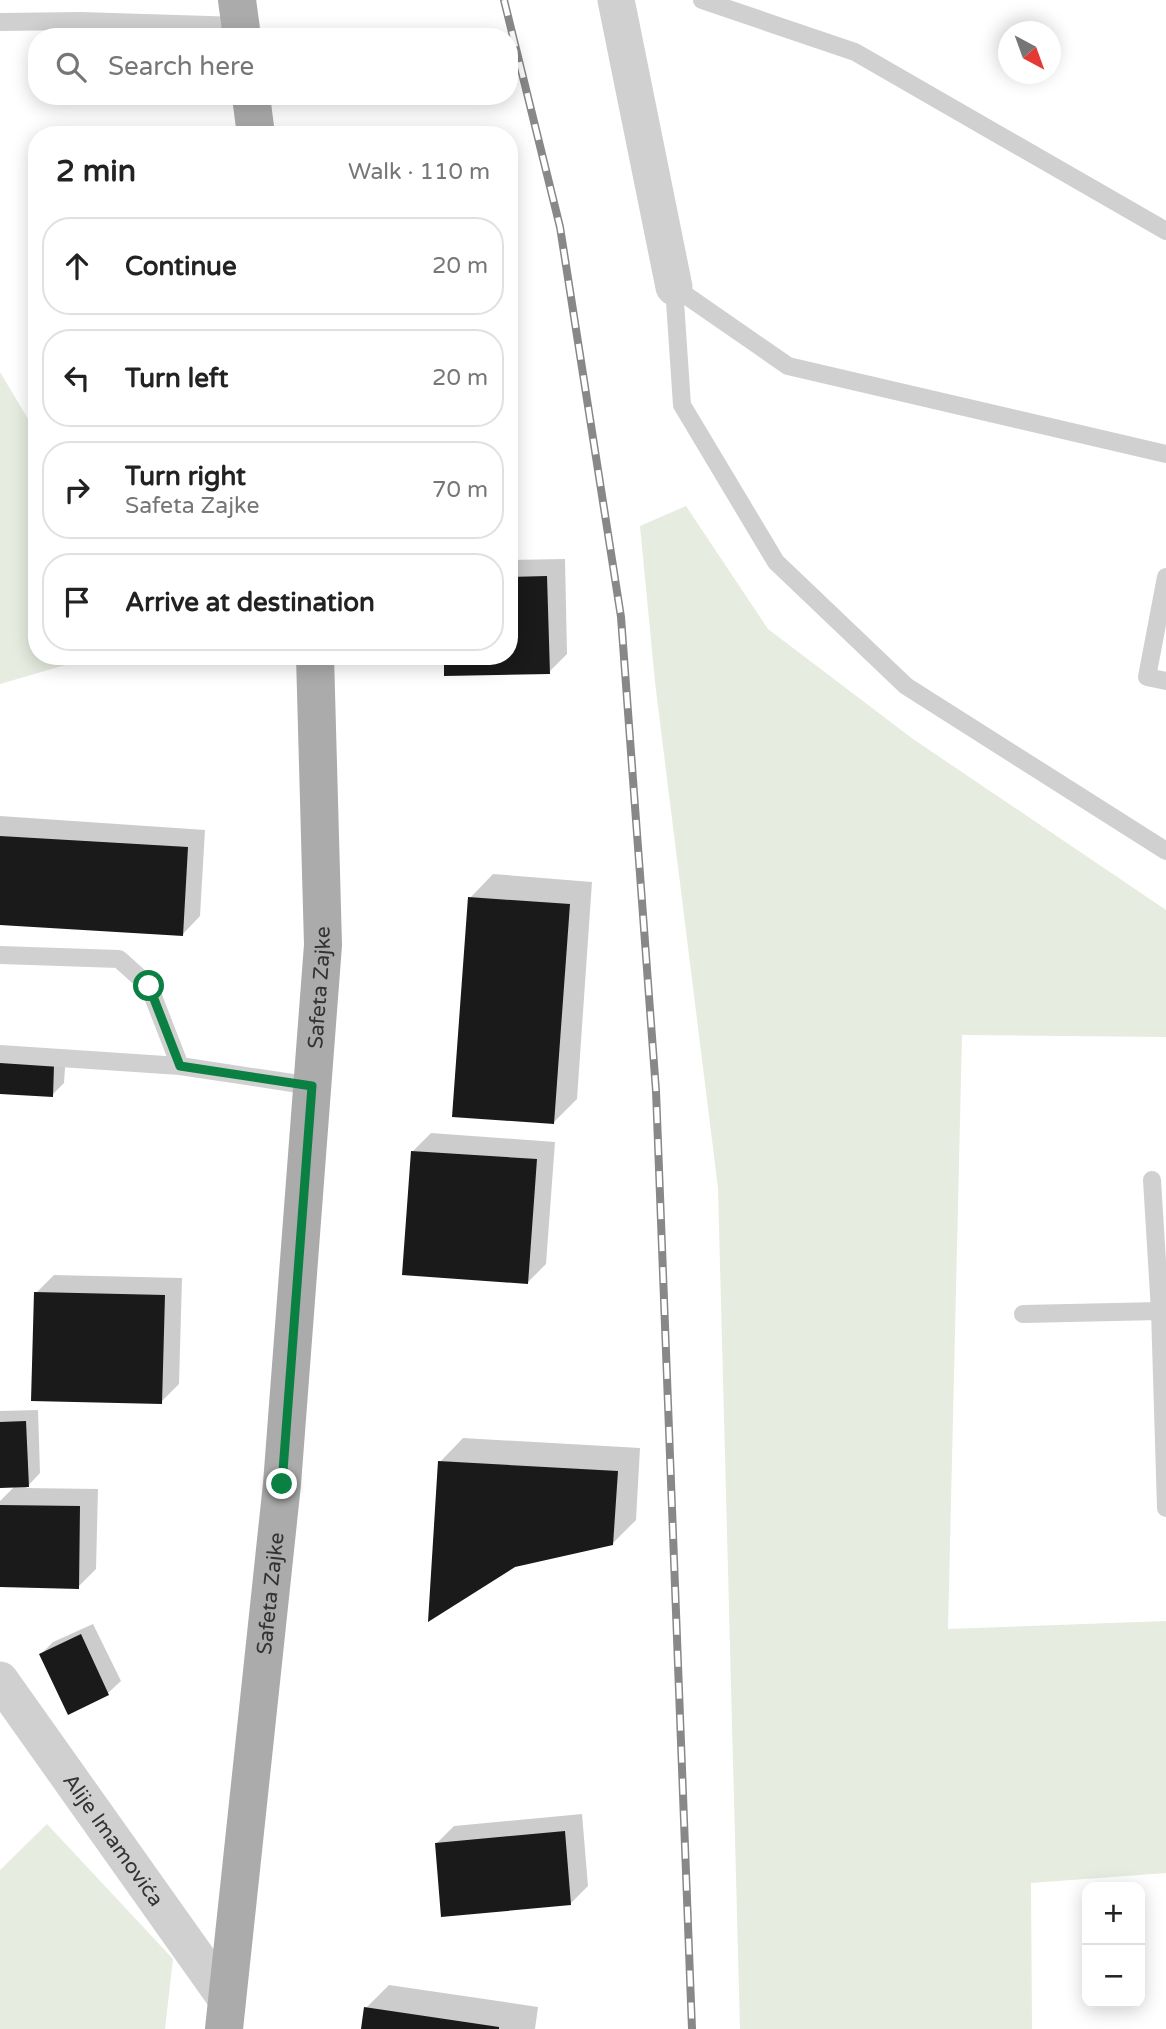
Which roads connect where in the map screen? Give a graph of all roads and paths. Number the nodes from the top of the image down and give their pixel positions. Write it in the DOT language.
graph roads {
  1 [pos="616,0"];
  2 [pos="702,0"];
  3 [pos="744,7"];
  4 [pos="240,21"];
  5 [pos="0,22"];
  6 [pos="252,105"];
  7 [pos="255,126"];
  8 [pos="1166,231"];
  9 [pos="674,287"];
  10 [pos="1166,454"];
  11 [pos="1166,580"];
  12 [pos="315,665"];
  13 [pos="1166,681"];
  14 [pos="1166,851"];
  15 [pos="0,955"];
  16 [pos="0,1054"];
  17 [pos="180,1066"];
  18 [pos="312,1086"];
  19 [pos="1152,1180"];
  20 [pos="1163,1311"];
  21 [pos="1023,1314"];
  22 [pos="1166,1508"];
  23 [pos="0,1680"];
  24 [pos="226,2014"];
  1 -- 9 [label="street"];
  2 -- 3 [label="lane"];
  3 -- 8 [label="lane"];
  4 -- 5 [label="lane"];
  6 -- 7 [label="main road"];
  9 -- 10 [label="lane"];
  9 -- 14 [label="lane"];
  11 -- 13 [label="lane"];
  12 -- 18 [label="main road, Safeta Zajke"];
  15 -- 17 [label="lane"];
  16 -- 17 [label="lane"];
  17 -- 18 [label="lane"];
  18 -- 24 [label="main road, Safeta Zajke"];
  19 -- 20 [label="lane"];
  20 -- 21 [label="lane"];
  20 -- 22 [label="lane"];
  23 -- 24 [label="street, Alije Imamovića"];
}
